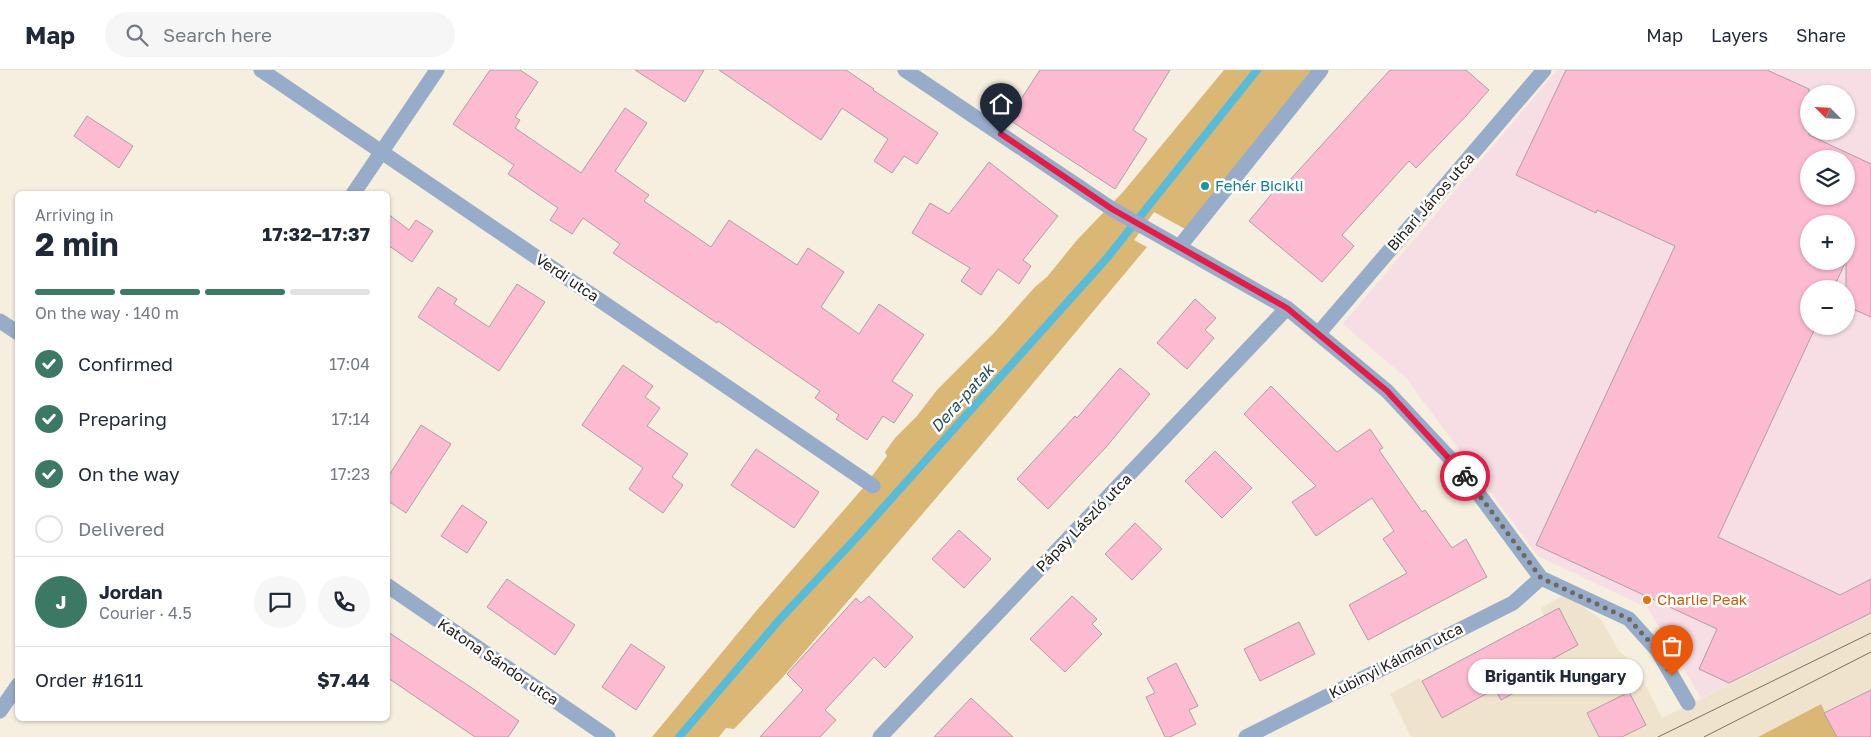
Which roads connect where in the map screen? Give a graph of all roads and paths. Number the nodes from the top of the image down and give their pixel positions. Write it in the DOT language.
graph roads {
  1 [pos="261,70"];
  2 [pos="437,70"];
  3 [pos="906,70"];
  4 [pos="1321,70"];
  5 [pos="1544,70"];
  6 [pos="382,152"];
  7 [pos="355,191"];
  8 [pos="1180,246"];
  9 [pos="1287,308"];
  10 [pos="0,321"];
  11 [pos="15,331"];
  12 [pos="1318,334"];
  13 [pos="873,486"];
  14 [pos="1541,578"];
  15 [pos="390,587"];
  16 [pos="15,689"];
  17 [pos="1688,703"];
  18 [pos="0,711"];
  19 [pos="608,737"];
  20 [pos="880,737"];
  21 [pos="1246,737"];
  1 -- 6 [label="street, Verdi utca"];
  2 -- 6 [label="street"];
  3 -- 8 [label="street"];
  4 -- 8 [label="street"];
  5 -- 12 [label="street, Bihari János utca"];
  6 -- 7 [label="street"];
  6 -- 13 [label="street, Verdi utca"];
  8 -- 9 [label="street"];
  9 -- 12 [label="street"];
  9 -- 20 [label="street, Pápay László utca"];
  10 -- 11 [label="street"];
  12 -- 14 [label="street"];
  14 -- 17 [label="street"];
  14 -- 21 [label="street, Kubinyi Kálmán utca"];
  15 -- 19 [label="street, Katona Sándor utca"];
  16 -- 18 [label="street"];
}
